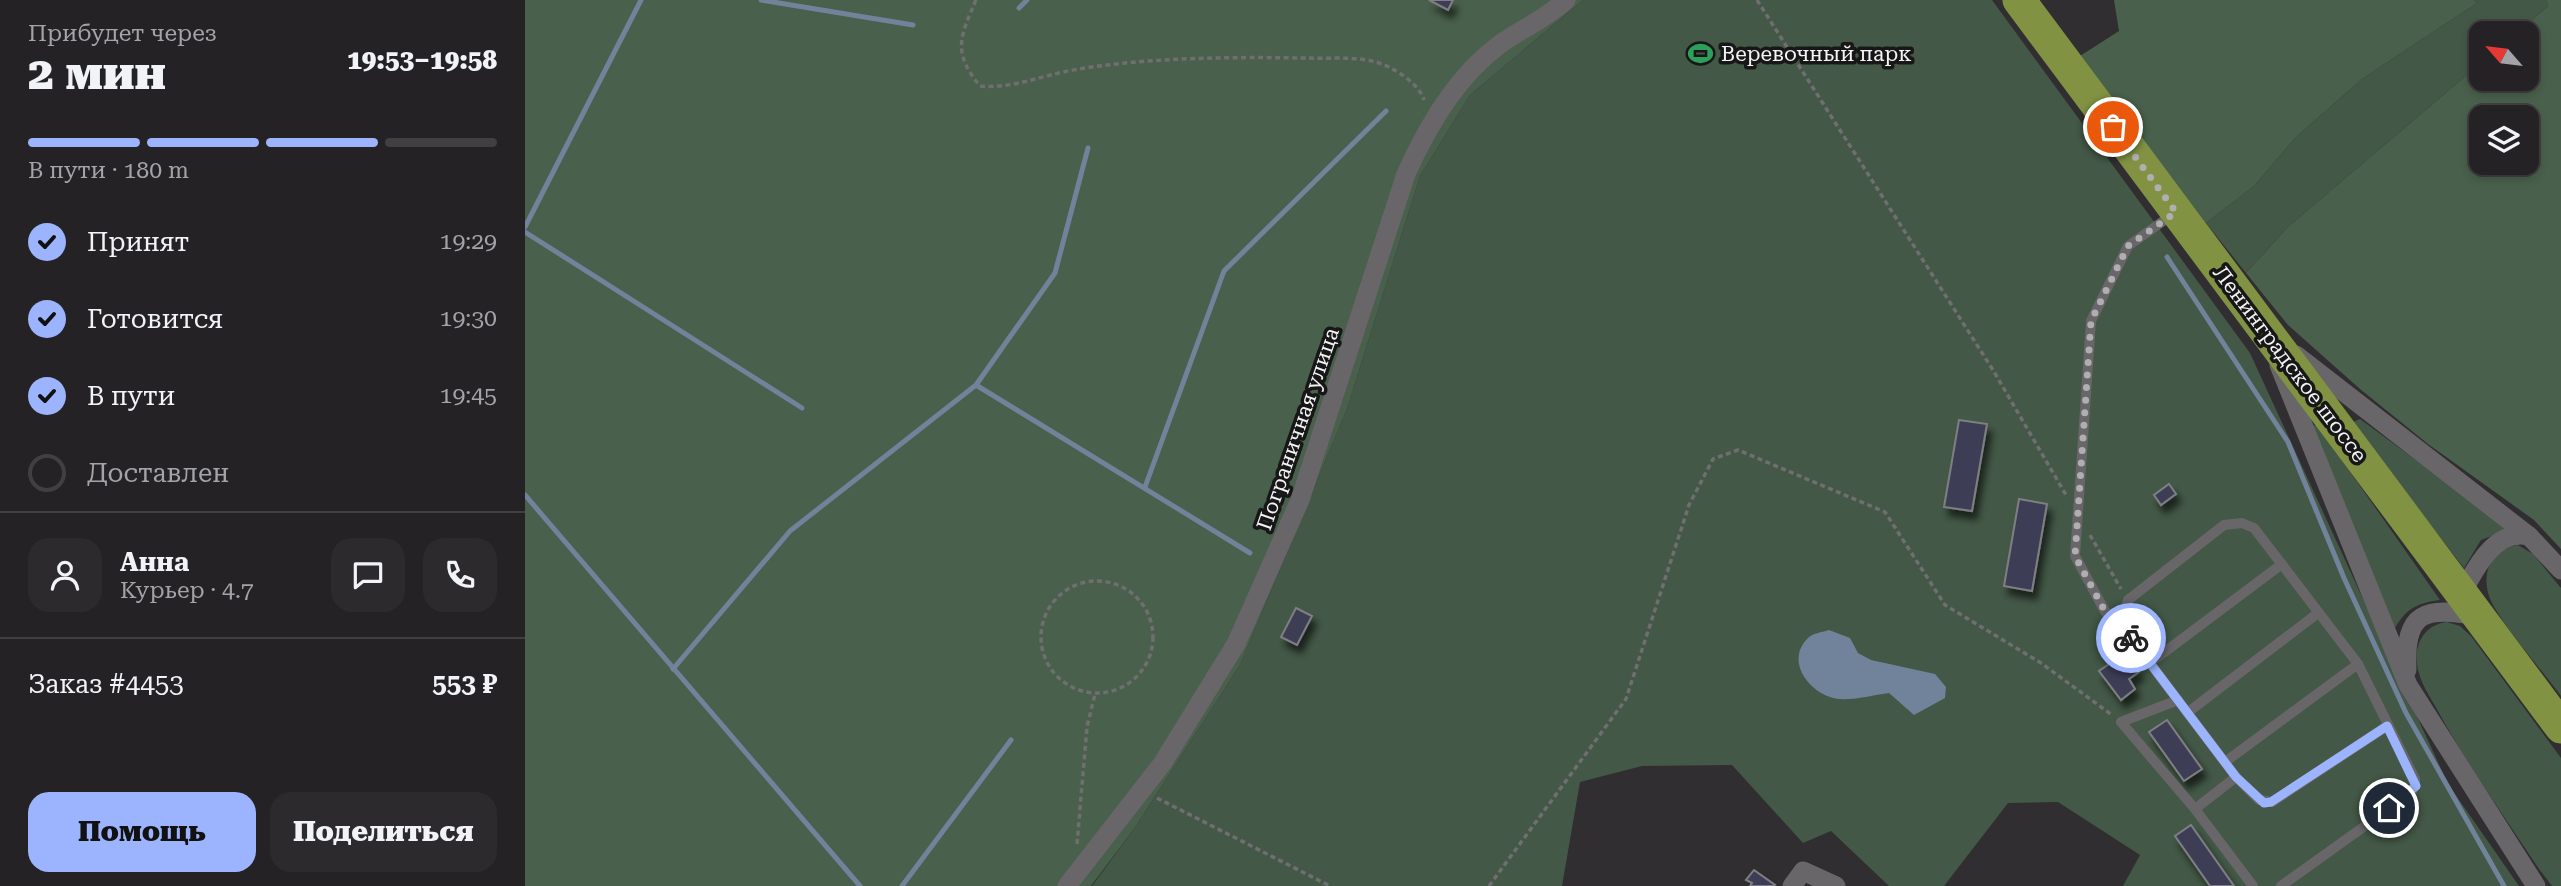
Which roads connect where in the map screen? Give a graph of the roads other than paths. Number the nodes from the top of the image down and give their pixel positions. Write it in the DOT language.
graph roads {
  1 [pos="1566,0"];
  2 [pos="2019,0"];
  3 [pos="2176,212"];
  4 [pos="2265,331"];
  5 [pos="2529,536"];
  6 [pos="2282,564"];
  7 [pos="2561,570"];
  8 [pos="2471,605"];
  9 [pos="2318,613"];
  10 [pos="2121,625"];
  11 [pos="2150,663"];
  12 [pos="2358,664"];
  13 [pos="2408,685"];
  14 [pos="2178,700"];
  15 [pos="2187,713"];
  16 [pos="2387,726"];
  17 [pos="2561,727"];
  18 [pos="2225,762"];
  19 [pos="2236,777"];
  20 [pos="2195,808"];
  21 [pos="1797,879"];
  22 [pos="1067,886"];
  23 [pos="1836,886"];
  24 [pos="2253,886"];
  25 [pos="2281,886"];
  26 [pos="2536,886"];
  1 -- 22 [label="street, Пограничная улица"];
  2 -- 3 [label="highway, Ленинградское шоссе"];
  3 -- 4 [label="highway, Ленинградское шоссе"];
  3 -- 10 [label="lane"];
  4 -- 5 [label="street"];
  4 -- 8 [label="highway, Ленинградское шоссе"];
  4 -- 13 [label="street"];
  5 -- 7 [label="street"];
  5 -- 8 [label="street"];
  6 -- 9 [label="lane"];
  6 -- 10 [label="lane"];
  6 -- 11 [label="lane"];
  8 -- 13 [label="street"];
  8 -- 17 [label="highway, Ленинградское шоссе"];
  9 -- 12 [label="lane"];
  9 -- 15 [label="lane"];
  10 -- 11 [label="lane"];
  11 -- 14 [label="lane"];
  12 -- 16 [label="lane"];
  12 -- 18 [label="lane"];
  13 -- 26 [label="street"];
  14 -- 15 [label="lane"];
  14 -- 20 [label="lane"];
  15 -- 18 [label="lane"];
  16 -- 19 [label="lane"];
  16 -- 25 [label="lane"];
  18 -- 19 [label="lane"];
  19 -- 20 [label="lane"];
  20 -- 24 [label="lane"];
  21 -- 23 [label="street"];
}
